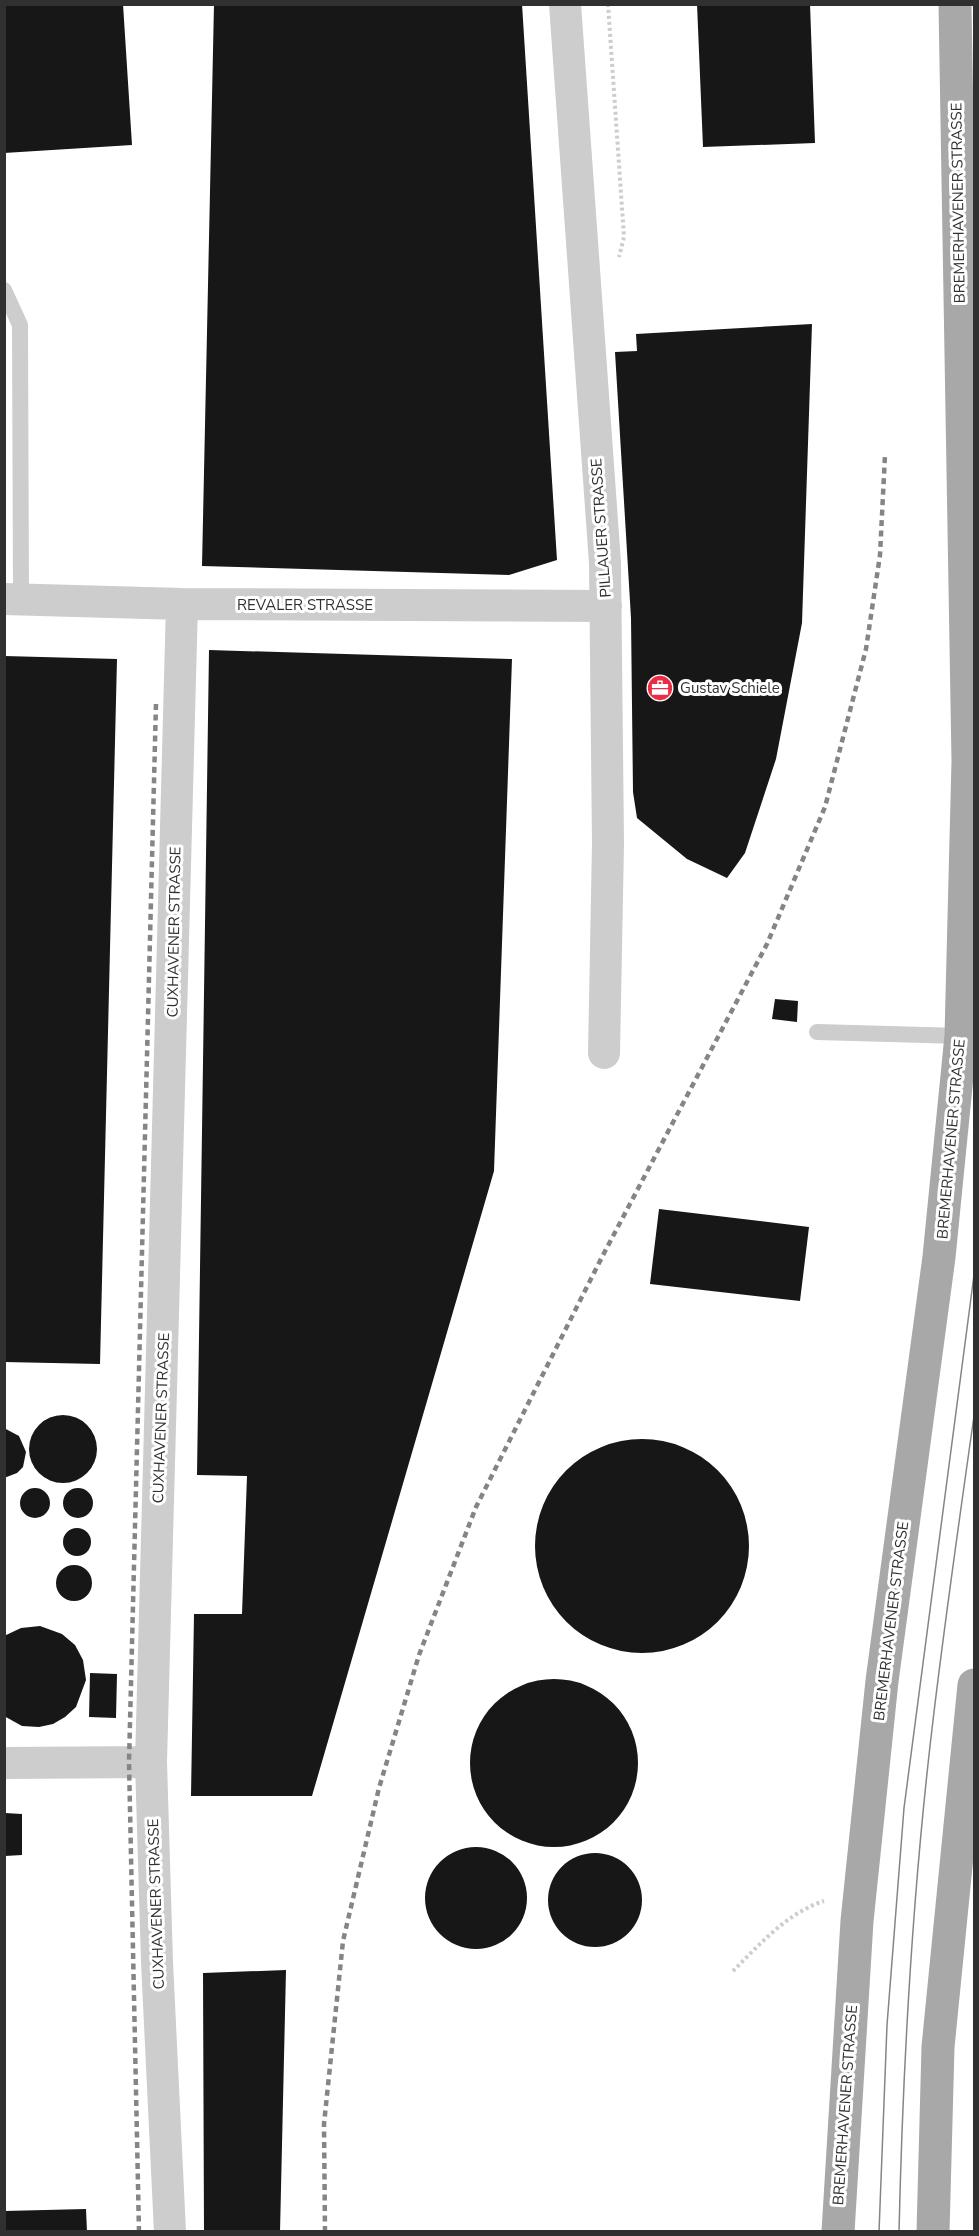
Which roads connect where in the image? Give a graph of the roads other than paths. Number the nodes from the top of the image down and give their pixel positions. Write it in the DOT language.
graph roads {
  1 [pos="565,4"];
  2 [pos="955,4"];
  3 [pos="4,290"];
  4 [pos="13,600"];
  5 [pos="182,604"];
  6 [pos="606,606"];
  7 [pos="818,1032"];
  8 [pos="961,1036"];
  9 [pos="604,1053"];
  10 [pos="975,1685"];
  11 [pos="151,1762"];
  12 [pos="4,1763"];
  13 [pos="170,2232"];
  14 [pos="838,2232"];
  15 [pos="933,2232"];
  1 -- 6 [label="street, PILLAUER STRASSE"];
  2 -- 8 [label="main road, BREMERHAVENER STRASSE"];
  3 -- 4 [label="lane"];
  4 -- 5 [label="street, REVALER STRASSE"];
  5 -- 6 [label="street, REVALER STRASSE"];
  5 -- 11 [label="street, CUXHAVENER STRASSE"];
  6 -- 9 [label="street, PILLAUER STRASSE"];
  7 -- 8 [label="lane"];
  8 -- 14 [label="main road, BREMERHAVENER STRASSE"];
  10 -- 15 [label="main road"];
  11 -- 12 [label="street"];
  11 -- 13 [label="street, CUXHAVENER STRASSE"];
}
